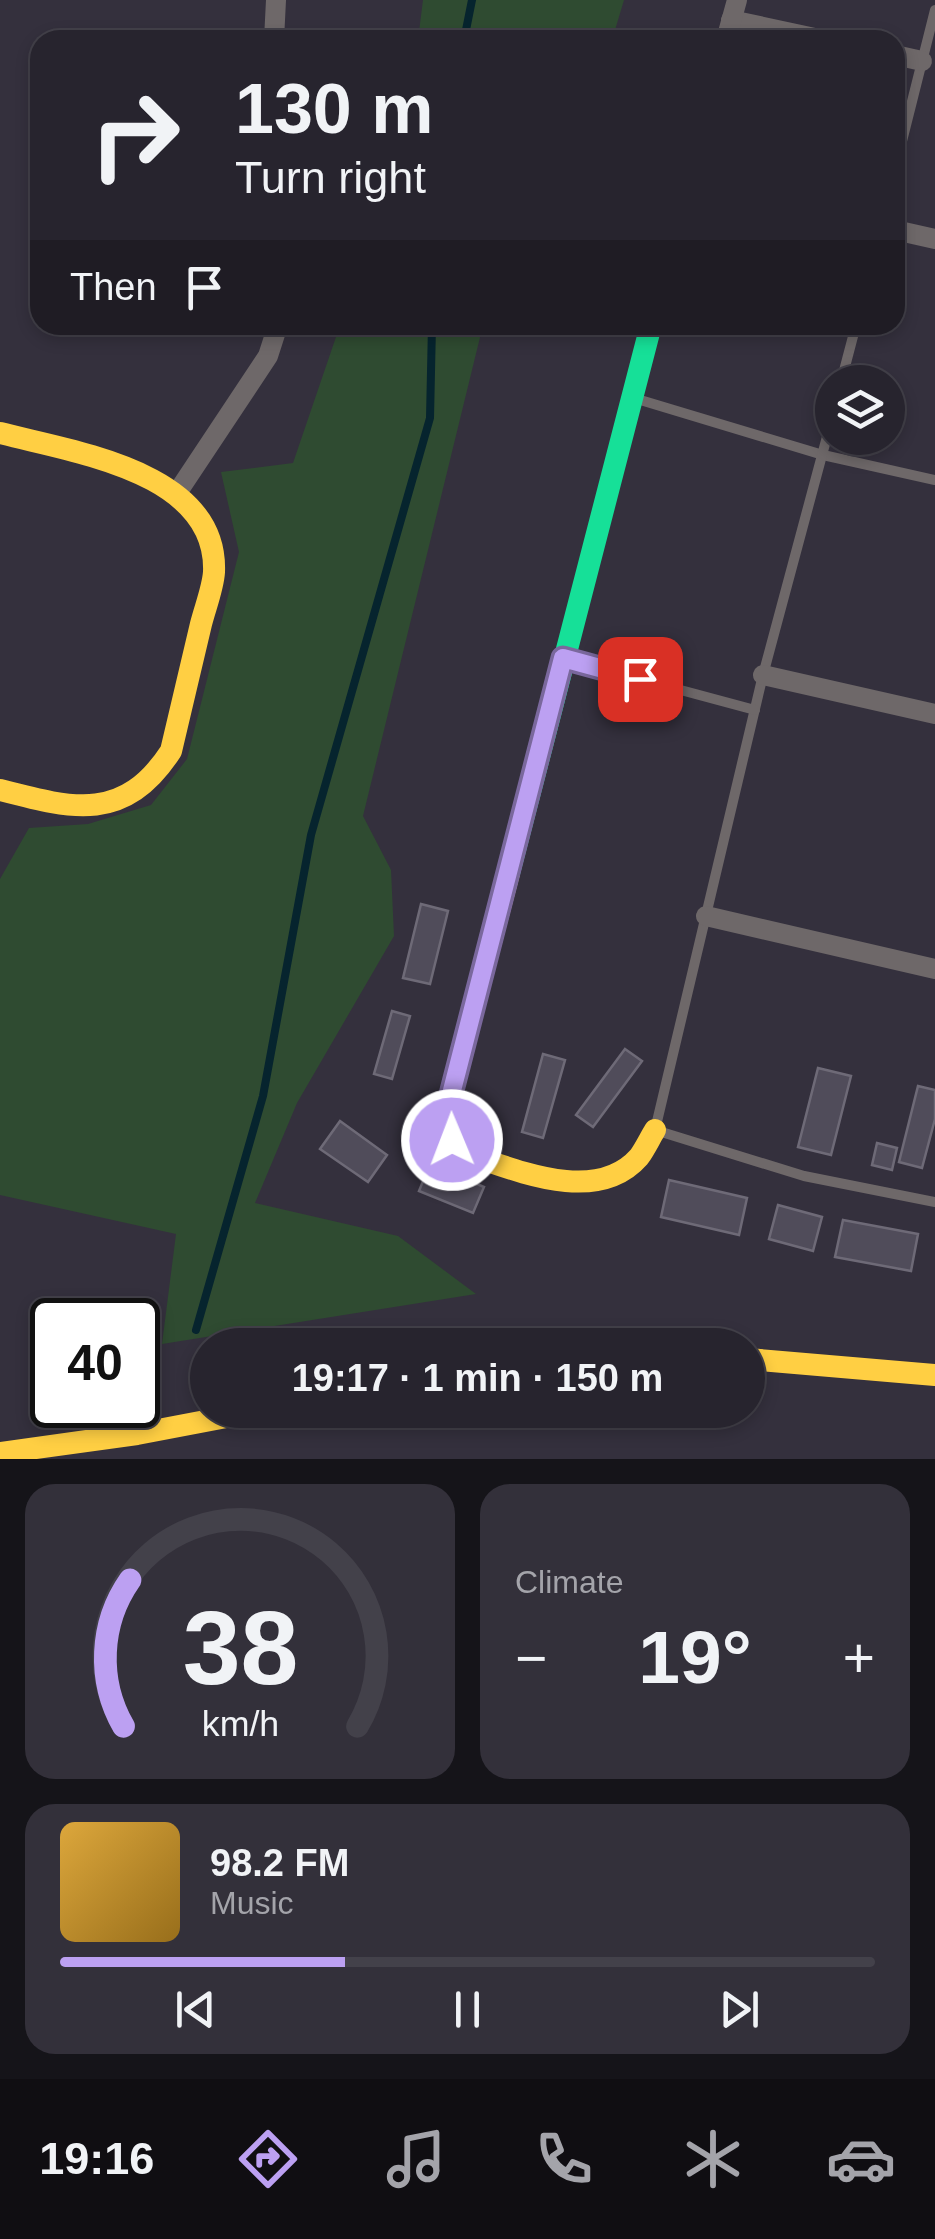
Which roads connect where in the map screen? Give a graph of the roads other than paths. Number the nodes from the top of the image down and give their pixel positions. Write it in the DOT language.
graph roads {
  1 [pos="276,0"];
  2 [pos="935,10"];
  3 [pos="731,20"];
  4 [pos="274,30"];
  5 [pos="778,30"];
  6 [pos="905,57"];
  7 [pos="922,61"];
  8 [pos="905,130"];
  9 [pos="905,232"];
  10 [pos="935,240"];
  11 [pos="275,335"];
  12 [pos="648,335"];
  13 [pos="854,335"];
  14 [pos="846,365"];
  15 [pos="632,398"];
  16 [pos="0,433"];
  17 [pos="815,453"];
  18 [pos="823,455"];
  19 [pos="935,480"];
  20 [pos="177,492"];
  21 [pos="563,658"];
  22 [pos="763,676"];
  23 [pos="755,710"];
  24 [pos="935,714"];
  25 [pos="0,790"];
  26 [pos="706,916"];
  27 [pos="935,969"];
  28 [pos="655,1130"];
  29 [pos="935,1202"];
  30 [pos="765,1360"];
  31 [pos="935,1375"];
  32 [pos="190,1424"];
  33 [pos="0,1453"];
  1 -- 4 [label="street"];
  2 -- 7 [label="lane"];
  3 -- 5 [label="street"];
  6 -- 7 [label="street"];
  7 -- 8 [label="lane"];
  9 -- 10 [label="street"];
  11 -- 20 [label="street"];
  12 -- 15 [label="street"];
  13 -- 14 [label="lane"];
  15 -- 17 [label="lane"];
  15 -- 21 [label="street"];
  16 -- 20 [label="street"];
  18 -- 19 [label="lane"];
  18 -- 22 [label="lane"];
  20 -- 25 [label="street"];
  21 -- 23 [label="lane"];
  21 -- 28 [label="street"];
  22 -- 23 [label="lane"];
  22 -- 24 [label="street"];
  23 -- 26 [label="lane"];
  26 -- 27 [label="street"];
  26 -- 28 [label="lane"];
  28 -- 29 [label="lane"];
  30 -- 31 [label="street"];
  32 -- 33 [label="street"];
}
